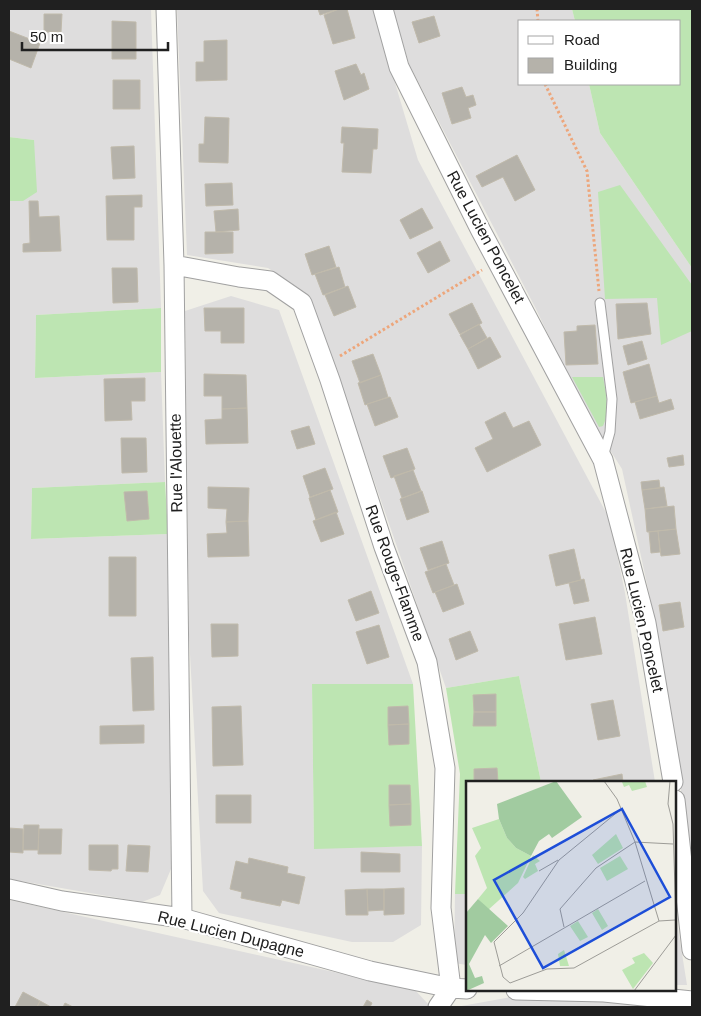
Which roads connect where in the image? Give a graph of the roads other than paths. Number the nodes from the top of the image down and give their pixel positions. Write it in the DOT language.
graph roads {
  1 [pos="166,9"];
  2 [pos="383,9"];
  3 [pos="174,265"];
  4 [pos="600,303"];
  5 [pos="603,460"];
  6 [pos="673,781"];
  7 [pos="676,809"];
  8 [pos="9,889"];
  9 [pos="182,918"];
  10 [pos="692,950"];
  11 [pos="459,988"];
  12 [pos="560,991"];
  13 [pos="692,1001"];
  14 [pos="438,1007"];
  1 -- 3 [label="street, Rue l'Alouette"];
  2 -- 5 [label="street, Rue Lucien Poncelet"];
  3 -- 9 [label="street, Rue l'Alouette"];
  3 -- 11 [label="street, Rue Rouge-Flamme"];
  4 -- 5 [label="lane, Rue Lucien Poncelet"];
  5 -- 6 [label="street, Rue Lucien Poncelet"];
  7 -- 10 [label="street"];
  8 -- 9 [label="street, Rue Lucien Dupagne"];
  9 -- 11 [label="street, Rue Lucien Dupagne"];
  11 -- 14 [label="street"];
  12 -- 13 [label="street"];
}
